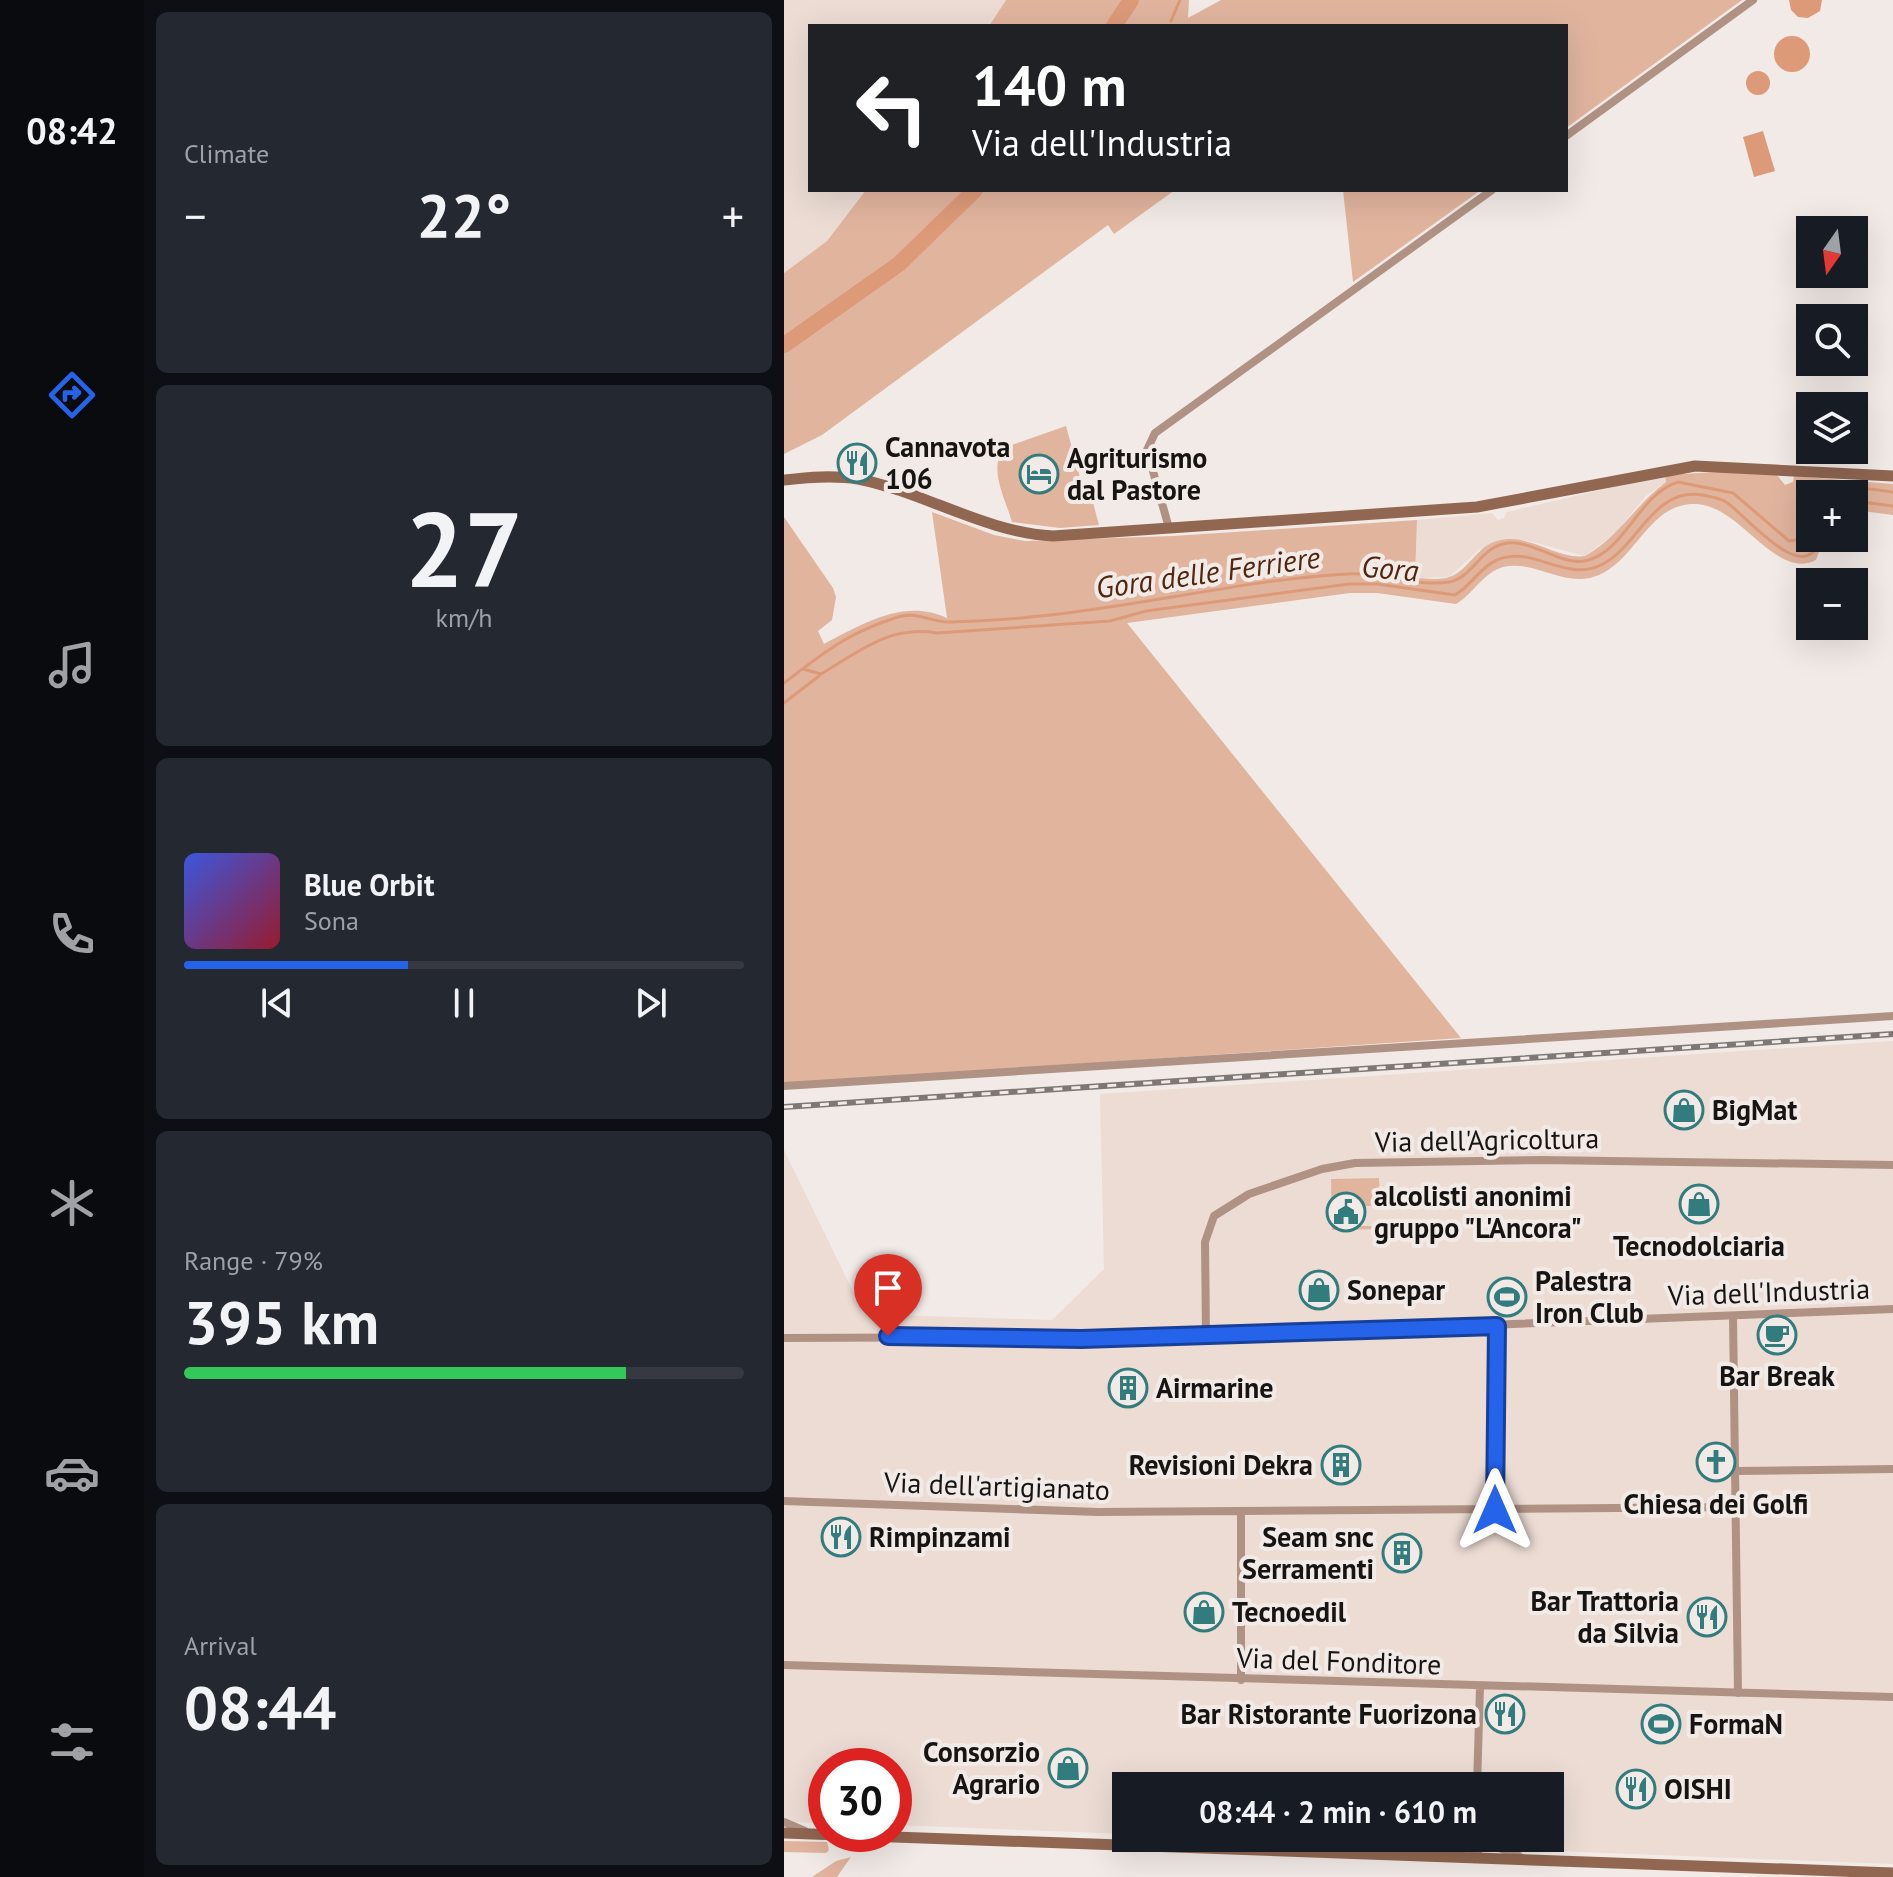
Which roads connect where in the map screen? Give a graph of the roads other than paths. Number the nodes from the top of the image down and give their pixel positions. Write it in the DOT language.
graph roads {
  1 [pos="1753,0"];
  2 [pos="1568,135"];
  3 [pos="1489,192"];
  4 [pos="1893,476"];
  5 [pos="784,480"];
  6 [pos="1169,528"];
  7 [pos="1893,1016"];
  8 [pos="784,1086"];
  9 [pos="1893,1165"];
  10 [pos="1893,1309"];
  11 [pos="1733,1316"];
  12 [pos="1497,1326"];
  13 [pos="785,1336"];
  14 [pos="1206,1336"];
  15 [pos="1893,1469"];
  16 [pos="1737,1471"];
  17 [pos="784,1501"];
  18 [pos="1737,1507"];
  19 [pos="1495,1510"];
  20 [pos="1241,1512"];
  21 [pos="784,1665"];
  22 [pos="1241,1680"];
  23 [pos="1480,1687"];
  24 [pos="1738,1693"];
  25 [pos="1893,1697"];
  26 [pos="1477,1772"];
  27 [pos="784,1822"];
  28 [pos="808,1832"];
  29 [pos="784,1833"];
  30 [pos="808,1834"];
  31 [pos="912,1838"];
  32 [pos="1432,1852"];
  33 [pos="1472,1852"];
  34 [pos="1479,1852"];
  35 [pos="1508,1852"];
  36 [pos="1423,1857"];
  37 [pos="1475,1859"];
  38 [pos="1539,1862"];
  39 [pos="1893,1873"];
  1 -- 2 [label="street"];
  3 -- 6 [label="street"];
  4 -- 6 [label="street"];
  5 -- 6 [label="street"];
  7 -- 8 [label="street"];
  9 -- 14 [label="street, Via dell'Agricoltura"];
  10 -- 11 [label="street, Via dell'Industria"];
  11 -- 12 [label="street, Via dell'Industria"];
  11 -- 16 [label="street"];
  12 -- 14 [label="street, Via dell'Industria"];
  12 -- 19 [label="street"];
  13 -- 14 [label="street, Via dell'Industria"];
  15 -- 16 [label="street"];
  16 -- 18 [label="street"];
  17 -- 20 [label="street, Via dell'artigianato"];
  18 -- 19 [label="street, Via dell'artigianato"];
  18 -- 24 [label="street"];
  19 -- 20 [label="street, Via dell'artigianato"];
  20 -- 22 [label="street"];
  21 -- 22 [label="street, Via del Fonditore"];
  22 -- 23 [label="street, Via del Fonditore"];
  23 -- 24 [label="street, Via del Fonditore"];
  23 -- 26 [label="street"];
  24 -- 25 [label="street, Via del Fonditore"];
  27 -- 28 [label="street"];
  29 -- 30 [label="street"];
  31 -- 36 [label="street"];
  32 -- 36 [label="street"];
  33 -- 37 [label="street"];
  34 -- 37 [label="street"];
  35 -- 38 [label="street"];
  36 -- 37 [label="street"];
  37 -- 38 [label="street"];
  38 -- 39 [label="street"];
}
